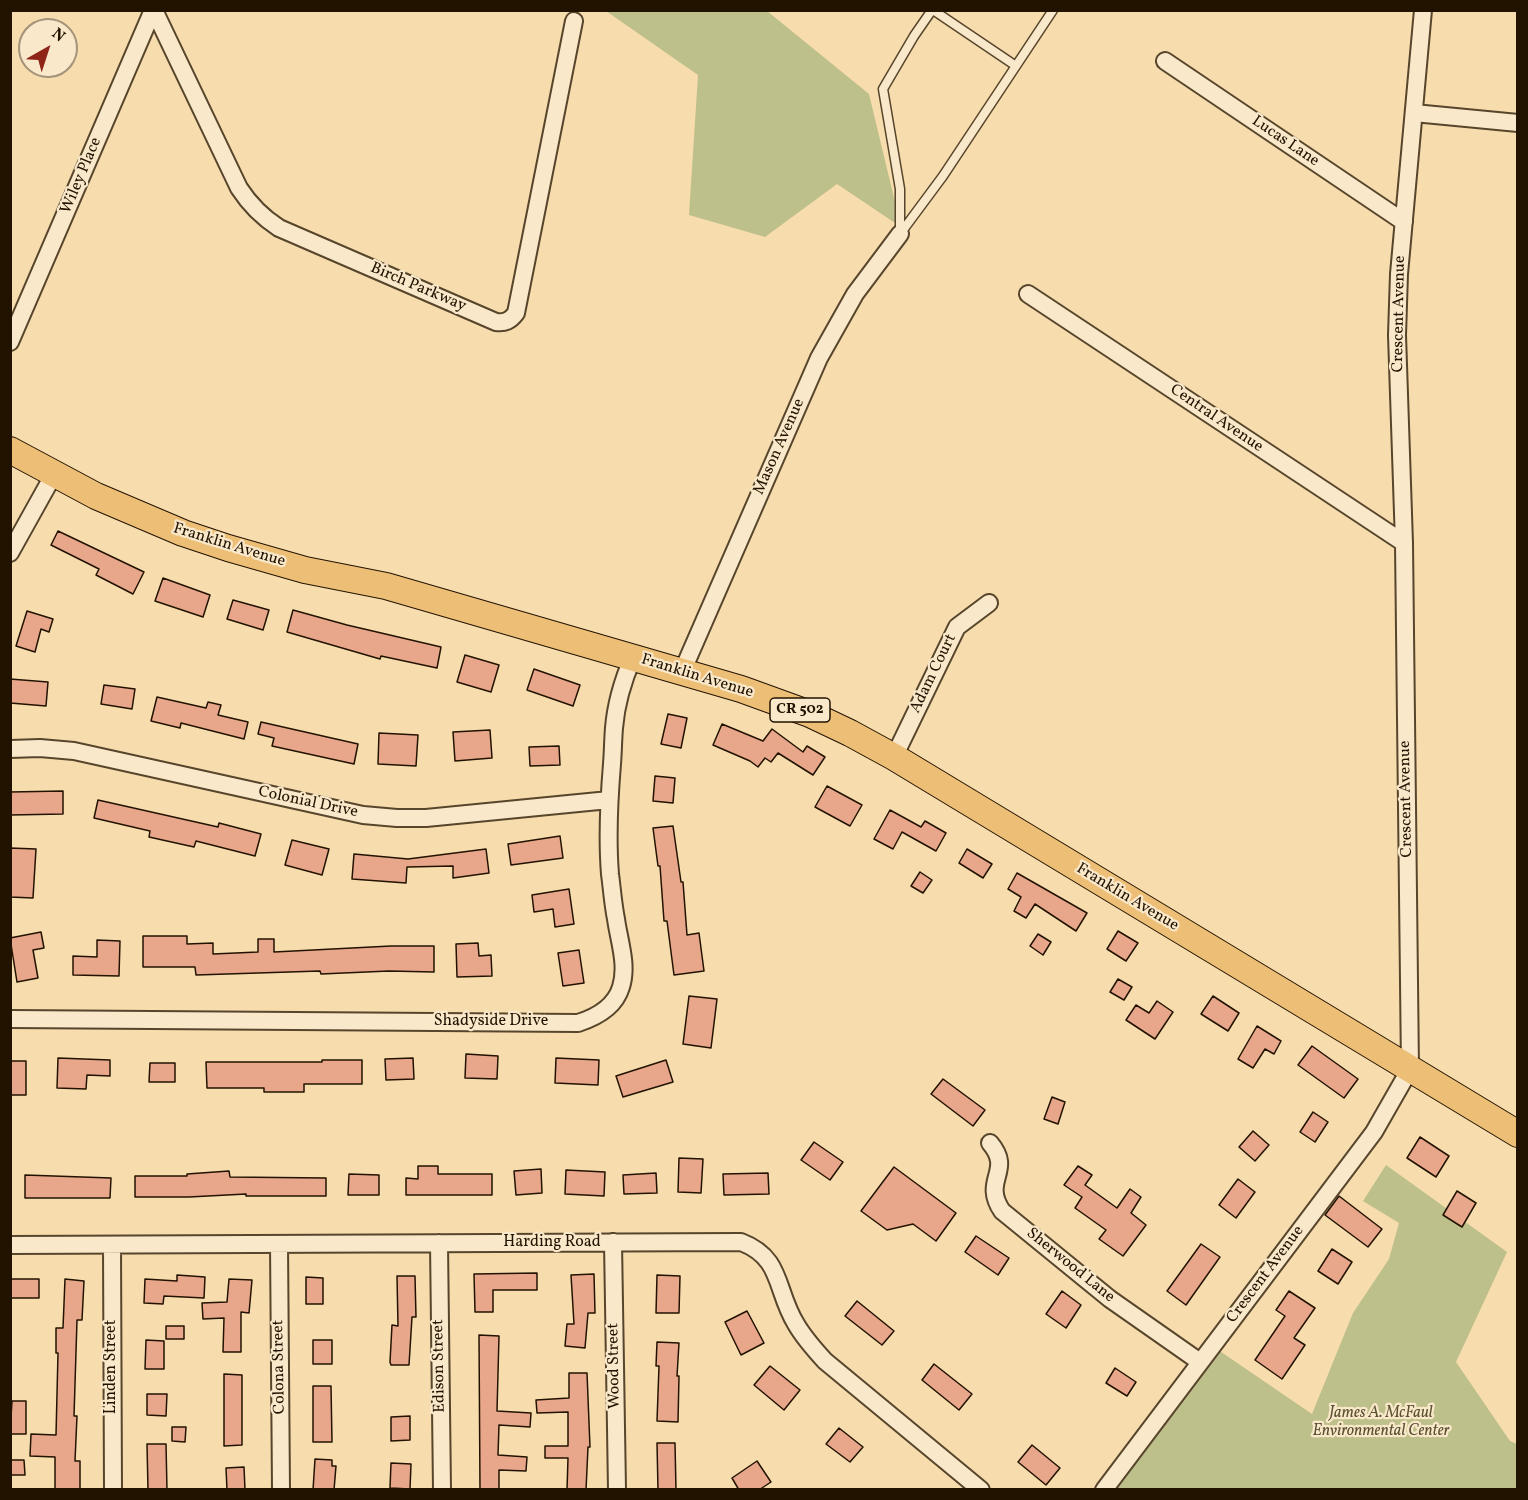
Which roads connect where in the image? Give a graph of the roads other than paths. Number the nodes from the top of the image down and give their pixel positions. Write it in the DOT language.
graph roads {
  1 [pos="153,10"];
  2 [pos="933,10"];
  3 [pos="1053,10"];
  4 [pos="1423,10"];
  5 [pos="574,21"];
  6 [pos="1165,61"];
  7 [pos="1016,66"];
  8 [pos="1414,113"];
  9 [pos="1518,123"];
  10 [pos="1404,222"];
  11 [pos="900,234"];
  12 [pos="1028,294"];
  13 [pos="15,317"];
  14 [pos="10,342"];
  15 [pos="10,450"];
  16 [pos="54,474"];
  17 [pos="1404,543"];
  18 [pos="10,553"];
  19 [pos="989,603"];
  20 [pos="633,657"];
  21 [pos="682,672"];
  22 [pos="10,749"];
  23 [pos="894,757"];
  24 [pos="609,800"];
  25 [pos="10,1019"];
  26 [pos="1410,1069"];
  27 [pos="1518,1134"];
  28 [pos="990,1143"];
  29 [pos="613,1242"];
  30 [pos="438,1243"];
  31 [pos="279,1244"];
  32 [pos="10,1245"];
  33 [pos="112,1245"];
  34 [pos="1200,1362"];
  35 [pos="113,1490"];
  36 [pos="281,1490"];
  37 [pos="442,1490"];
  38 [pos="618,1490"];
  39 [pos="981,1490"];
  40 [pos="1104,1490"];
  1 -- 5 [label="street, Birch Parkway"];
  1 -- 13 [label="street, Wiley Place"];
  2 -- 7 [label="lane"];
  2 -- 11 [label="lane"];
  3 -- 7 [label="lane"];
  4 -- 8 [label="street, Crescent Avenue"];
  6 -- 10 [label="street, Lucas Lane"];
  7 -- 11 [label="lane"];
  8 -- 9 [label="street"];
  8 -- 10 [label="street, Crescent Avenue"];
  10 -- 17 [label="street, Crescent Avenue"];
  11 -- 21 [label="street, Mason Avenue"];
  12 -- 17 [label="street, Central Avenue"];
  13 -- 14 [label="street, Wiley Place"];
  15 -- 16 [label="main road, Franklin Avenue / CR 502"];
  16 -- 18 [label="street"];
  16 -- 20 [label="main road, Franklin Avenue / CR 502"];
  17 -- 26 [label="street, Crescent Avenue"];
  19 -- 23 [label="street, Adam Court"];
  20 -- 21 [label="main road, Franklin Avenue / CR 502"];
  20 -- 24 [label="street, Shadyside Drive"];
  21 -- 23 [label="main road, Franklin Avenue / CR 502"];
  22 -- 24 [label="street, Colonial Drive"];
  23 -- 26 [label="main road, Franklin Avenue / CR 502"];
  24 -- 25 [label="street, Shadyside Drive"];
  26 -- 27 [label="main road, Franklin Avenue / CR 502"];
  26 -- 34 [label="street, Crescent Avenue"];
  28 -- 34 [label="street, Sherwood Lane"];
  29 -- 30 [label="street, Harding Road"];
  29 -- 38 [label="street, Wood Street"];
  29 -- 39 [label="street, Harding Road"];
  30 -- 31 [label="street, Harding Road"];
  30 -- 37 [label="street, Edison Street"];
  31 -- 33 [label="street, Harding Road"];
  31 -- 36 [label="street, Colona Street"];
  32 -- 33 [label="street, Harding Road"];
  33 -- 35 [label="street, Linden Street"];
  34 -- 40 [label="street, Crescent Avenue"];
}
